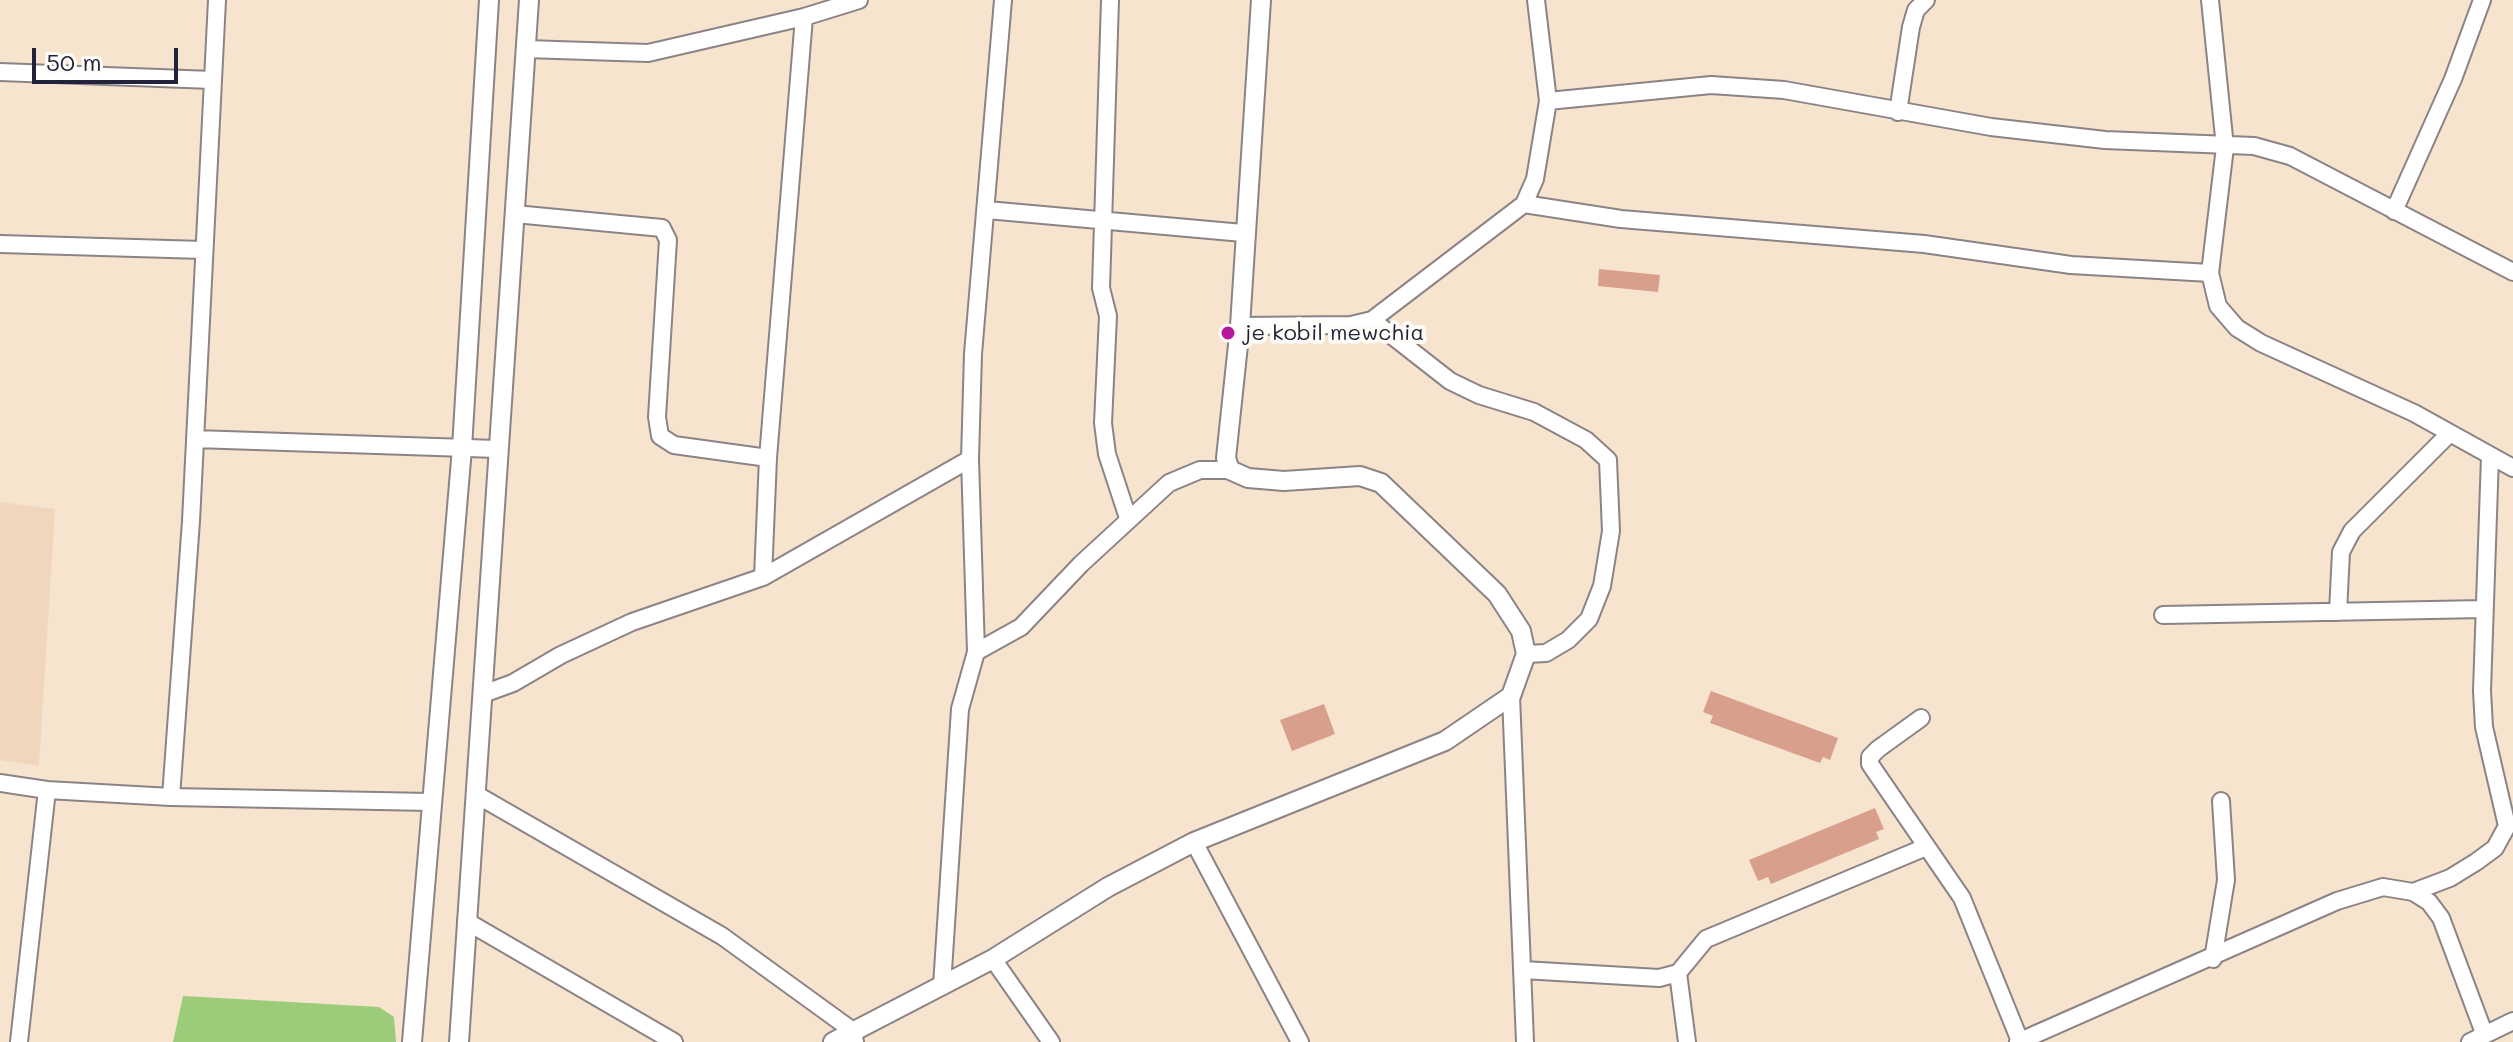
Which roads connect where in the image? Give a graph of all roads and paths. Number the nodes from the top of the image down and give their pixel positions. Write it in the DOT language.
graph roads {
  1 [pos="217,0"];
  2 [pos="489,0"];
  3 [pos="529,0"];
  4 [pos="859,0"];
  5 [pos="1003,0"];
  6 [pos="1110,0"];
  7 [pos="1261,0"];
  8 [pos="1536,0"];
  9 [pos="1926,0"];
  10 [pos="2210,0"];
  11 [pos="2482,0"];
  12 [pos="804,17"];
  13 [pos="526,49"];
  14 [pos="0,72"];
  15 [pos="212,80"];
  16 [pos="1548,101"];
  17 [pos="1898,112"];
  18 [pos="2225,147"];
  19 [pos="1524,204"];
  20 [pos="987,210"];
  21 [pos="2394,211"];
  22 [pos="515,214"];
  23 [pos="1103,219"];
  24 [pos="1243,233"];
  25 [pos="0,244"];
  26 [pos="203,250"];
  27 [pos="2513,272"];
  28 [pos="2210,273"];
  29 [pos="1372,320"];
  30 [pos="1240,326"];
  31 [pos="2450,433"];
  32 [pos="195,439"];
  33 [pos="462,448"];
  34 [pos="497,449"];
  35 [pos="2490,456"];
  36 [pos="768,458"];
  37 [pos="970,459"];
  38 [pos="2513,468"];
  39 [pos="1230,470"];
  40 [pos="1128,518"];
  41 [pos="763,577"];
  42 [pos="2484,609"];
  43 [pos="2338,612"];
  44 [pos="2163,615"];
  45 [pos="976,652"];
  46 [pos="1526,654"];
  47 [pos="483,694"];
  48 [pos="1511,696"];
  49 [pos="1921,718"];
  50 [pos="0,783"];
  51 [pos="47,790"];
  52 [pos="477,795"];
  53 [pos="171,797"];
  54 [pos="2221,801"];
  55 [pos="430,802"];
  56 [pos="1194,842"];
  57 [pos="1926,847"];
  58 [pos="2413,892"];
  59 [pos="466,921"];
  60 [pos="993,959"];
  61 [pos="2213,959"];
  62 [pos="1523,970"];
  63 [pos="1678,973"];
  64 [pos="942,986"];
  65 [pos="2513,1021"];
  66 [pos="854,1036"];
  67 [pos="2477,1038"];
  68 [pos="19,1042"];
  69 [pos="412,1042"];
  70 [pos="459,1042"];
  71 [pos="674,1042"];
  72 [pos="833,1042"];
  73 [pos="1051,1042"];
  74 [pos="1300,1042"];
  75 [pos="1525,1042"];
  76 [pos="1687,1042"];
  77 [pos="2019,1042"];
  1 -- 15 [label="street"];
  2 -- 33 [label="street"];
  3 -- 13 [label="street"];
  4 -- 12 [label="street"];
  5 -- 20 [label="street"];
  6 -- 23 [label="street"];
  7 -- 24 [label="street"];
  8 -- 16 [label="street"];
  9 -- 17 [label="street"];
  10 -- 18 [label="street"];
  11 -- 21 [label="street"];
  12 -- 13 [label="street"];
  12 -- 36 [label="street"];
  13 -- 22 [label="street"];
  14 -- 15 [label="street"];
  15 -- 26 [label="street"];
  16 -- 17 [label="street"];
  16 -- 19 [label="street"];
  17 -- 18 [label="street"];
  18 -- 21 [label="street"];
  18 -- 28 [label="street"];
  19 -- 28 [label="street"];
  19 -- 29 [label="street"];
  20 -- 23 [label="street"];
  20 -- 37 [label="street"];
  21 -- 27 [label="street"];
  22 -- 34 [label="street"];
  22 -- 36 [label="street"];
  23 -- 24 [label="street"];
  23 -- 40 [label="street"];
  24 -- 30 [label="street"];
  25 -- 26 [label="street"];
  26 -- 32 [label="street"];
  28 -- 31 [label="street"];
  29 -- 30 [label="street"];
  29 -- 46 [label="street"];
  30 -- 39 [label="street"];
  31 -- 35 [label="street"];
  31 -- 43 [label="street"];
  32 -- 33 [label="street"];
  32 -- 53 [label="street"];
  33 -- 34 [label="street"];
  33 -- 55 [label="street"];
  34 -- 47 [label="street"];
  35 -- 38 [label="street"];
  35 -- 42 [label="street"];
  36 -- 41 [label="street"];
  37 -- 41 [label="street"];
  37 -- 45 [label="street"];
  39 -- 40 [label="street"];
  39 -- 46 [label="street"];
  40 -- 45 [label="street"];
  41 -- 47 [label="street"];
  42 -- 43 [label="street"];
  42 -- 58 [label="street"];
  43 -- 44 [label="street"];
  45 -- 64 [label="street"];
  46 -- 48 [label="street"];
  47 -- 52 [label="street"];
  48 -- 56 [label="street"];
  48 -- 62 [label="street"];
  49 -- 57 [label="street"];
  50 -- 51 [label="street"];
  51 -- 53 [label="street"];
  51 -- 68 [label="street"];
  52 -- 59 [label="street"];
  52 -- 66 [label="street"];
  53 -- 55 [label="street"];
  54 -- 61 [label="street"];
  55 -- 69 [label="street"];
  56 -- 60 [label="street"];
  56 -- 74 [label="street"];
  57 -- 63 [label="street"];
  57 -- 77 [label="street"];
  58 -- 61 [label="street"];
  58 -- 67 [label="street"];
  59 -- 70 [label="street"];
  59 -- 71 [label="street"];
  60 -- 64 [label="street"];
  60 -- 73 [label="street"];
  61 -- 77 [label="street"];
  62 -- 63 [label="street"];
  62 -- 75 [label="street"];
  63 -- 76 [label="street"];
  64 -- 66 [label="street"];
  65 -- 67 [label="street"];
  66 -- 72 [label="street"];
}
